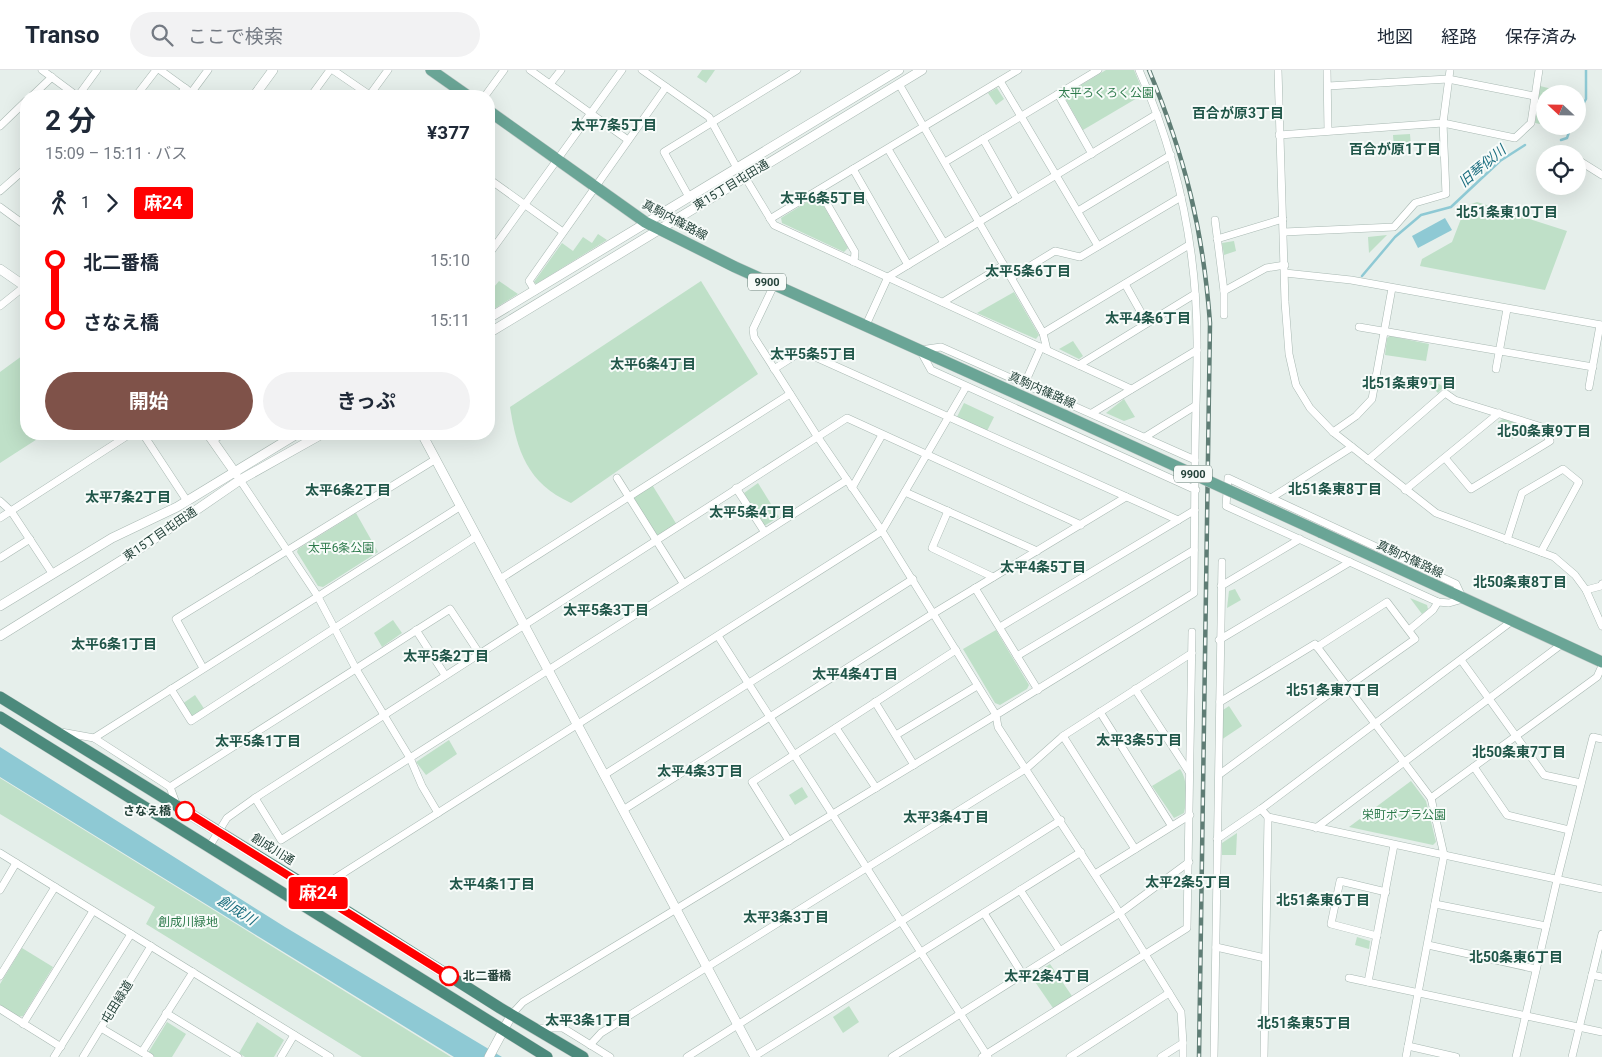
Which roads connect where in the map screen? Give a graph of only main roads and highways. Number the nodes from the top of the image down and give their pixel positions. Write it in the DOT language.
graph roads {
  1 [pos="431,70"];
  2 [pos="459,90"];
  3 [pos="495,115"];
  4 [pos="1602,664"];
  5 [pos="0,697"];
  6 [pos="0,717"];
  7 [pos="547,1057"];
  8 [pos="583,1057"];
  1 -- 2 [label="main road"];
  3 -- 4 [label="main road, 真駒内篠路線 / 9900, bridge"];
  5 -- 8 [label="highway, 創成川通"];
  6 -- 7 [label="highway"];
}
